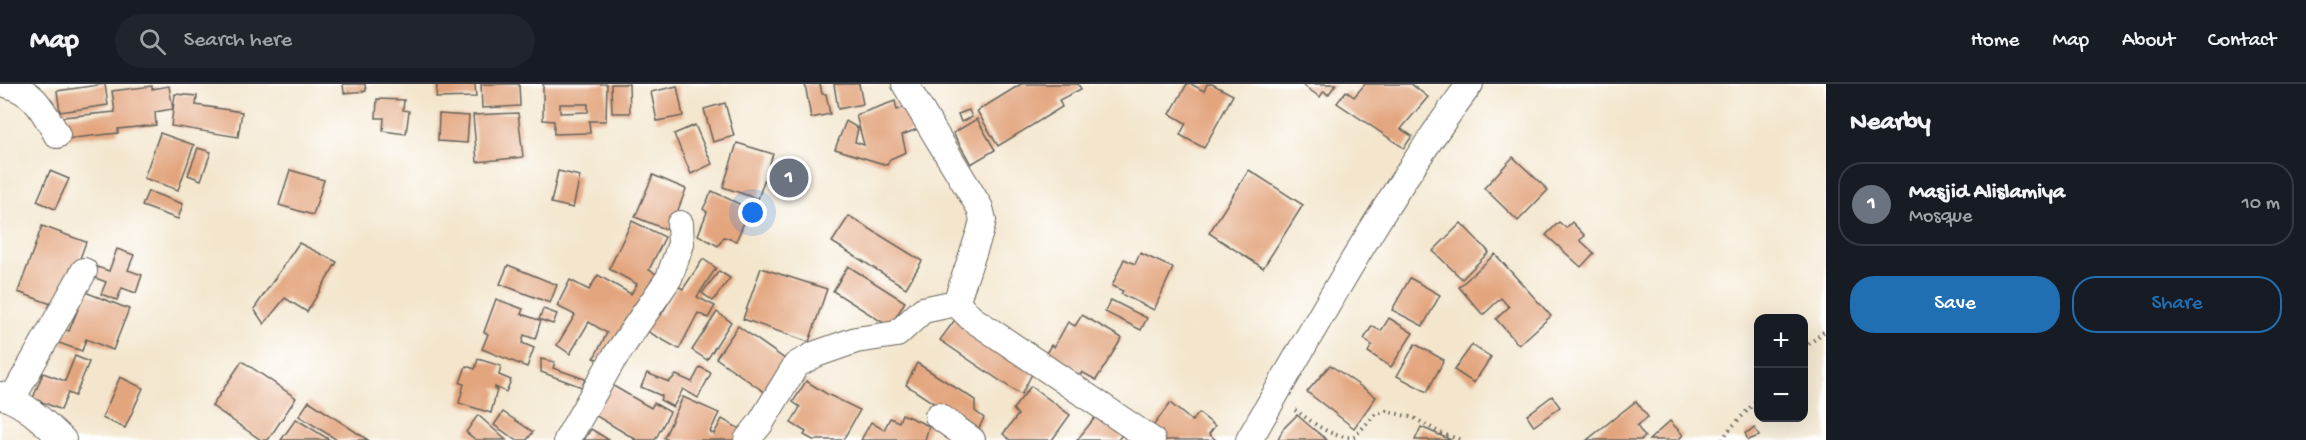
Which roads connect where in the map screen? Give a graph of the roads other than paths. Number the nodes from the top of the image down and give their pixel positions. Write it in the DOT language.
graph roads {
  1 [pos="6,84"];
  2 [pos="905,84"];
  3 [pos="1470,84"];
  4 [pos="57,135"];
  5 [pos="680,224"];
  6 [pos="84,271"];
  7 [pos="956,303"];
  8 [pos="6,397"];
  9 [pos="938,416"];
  10 [pos="1138,436"];
  11 [pos="63,440"];
  12 [pos="567,440"];
  13 [pos="747,440"];
  14 [pos="972,440"];
  15 [pos="1250,440"];
  1 -- 4 [label="street"];
  2 -- 7 [label="street"];
  3 -- 15 [label="street"];
  5 -- 12 [label="street"];
  6 -- 8 [label="street"];
  7 -- 10 [label="street"];
  7 -- 13 [label="street"];
  8 -- 11 [label="street"];
  9 -- 14 [label="street"];
}
